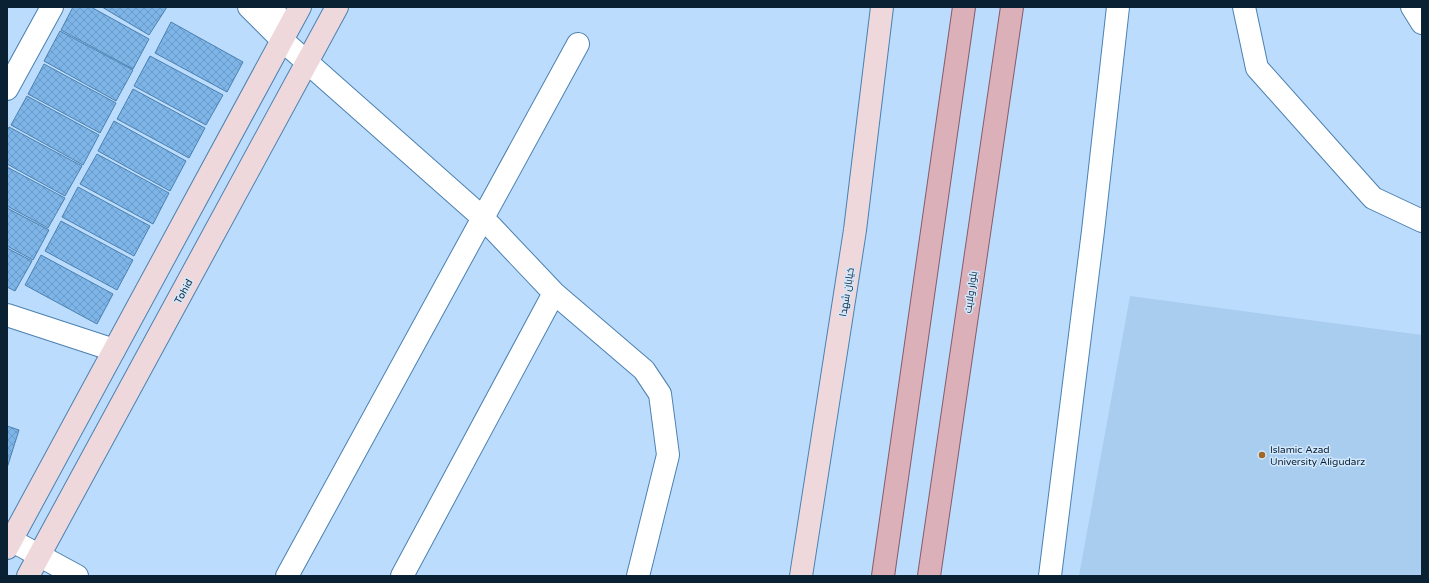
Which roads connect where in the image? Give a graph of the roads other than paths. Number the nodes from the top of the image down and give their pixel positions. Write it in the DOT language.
graph roads {
  1 [pos="52,7"];
  2 [pos="248,7"];
  3 [pos="274,7"];
  4 [pos="300,7"];
  5 [pos="337,7"];
  6 [pos="882,7"];
  7 [pos="964,7"];
  8 [pos="1012,7"];
  9 [pos="1118,7"];
  10 [pos="1244,7"];
  11 [pos="1412,7"];
  12 [pos="1422,23"];
  13 [pos="282,40"];
  14 [pos="578,44"];
  15 [pos="307,62"];
  16 [pos="7,89"];
  17 [pos="483,218"];
  18 [pos="1422,221"];
  19 [pos="554,293"];
  20 [pos="7,315"];
  21 [pos="114,350"];
  22 [pos="9,542"];
  23 [pos="39,555"];
  24 [pos="28,576"];
  25 [pos="77,576"];
  26 [pos="287,576"];
  27 [pos="402,576"];
  28 [pos="638,576"];
  29 [pos="801,576"];
  30 [pos="883,576"];
  31 [pos="929,576"];
  32 [pos="1050,576"];
  1 -- 16 [label="street"];
  2 -- 13 [label="street"];
  3 -- 13 [label="street"];
  4 -- 13 [label="main road"];
  5 -- 15 [label="main road, Tohid"];
  6 -- 29 [label="main road, خیابان شهدا"];
  7 -- 30 [label="main road"];
  8 -- 31 [label="main road, بلوار ولایت"];
  9 -- 32 [label="street"];
  10 -- 18 [label="street"];
  11 -- 12 [label="street"];
  13 -- 15 [label="street"];
  13 -- 21 [label="main road"];
  14 -- 17 [label="street"];
  15 -- 17 [label="street"];
  15 -- 23 [label="main road, Tohid"];
  17 -- 19 [label="street"];
  17 -- 26 [label="street"];
  19 -- 27 [label="street"];
  19 -- 28 [label="street"];
  20 -- 21 [label="street"];
  21 -- 22 [label="main road"];
  22 -- 23 [label="street"];
  23 -- 24 [label="main road, Tohid"];
  23 -- 25 [label="street"];
}
